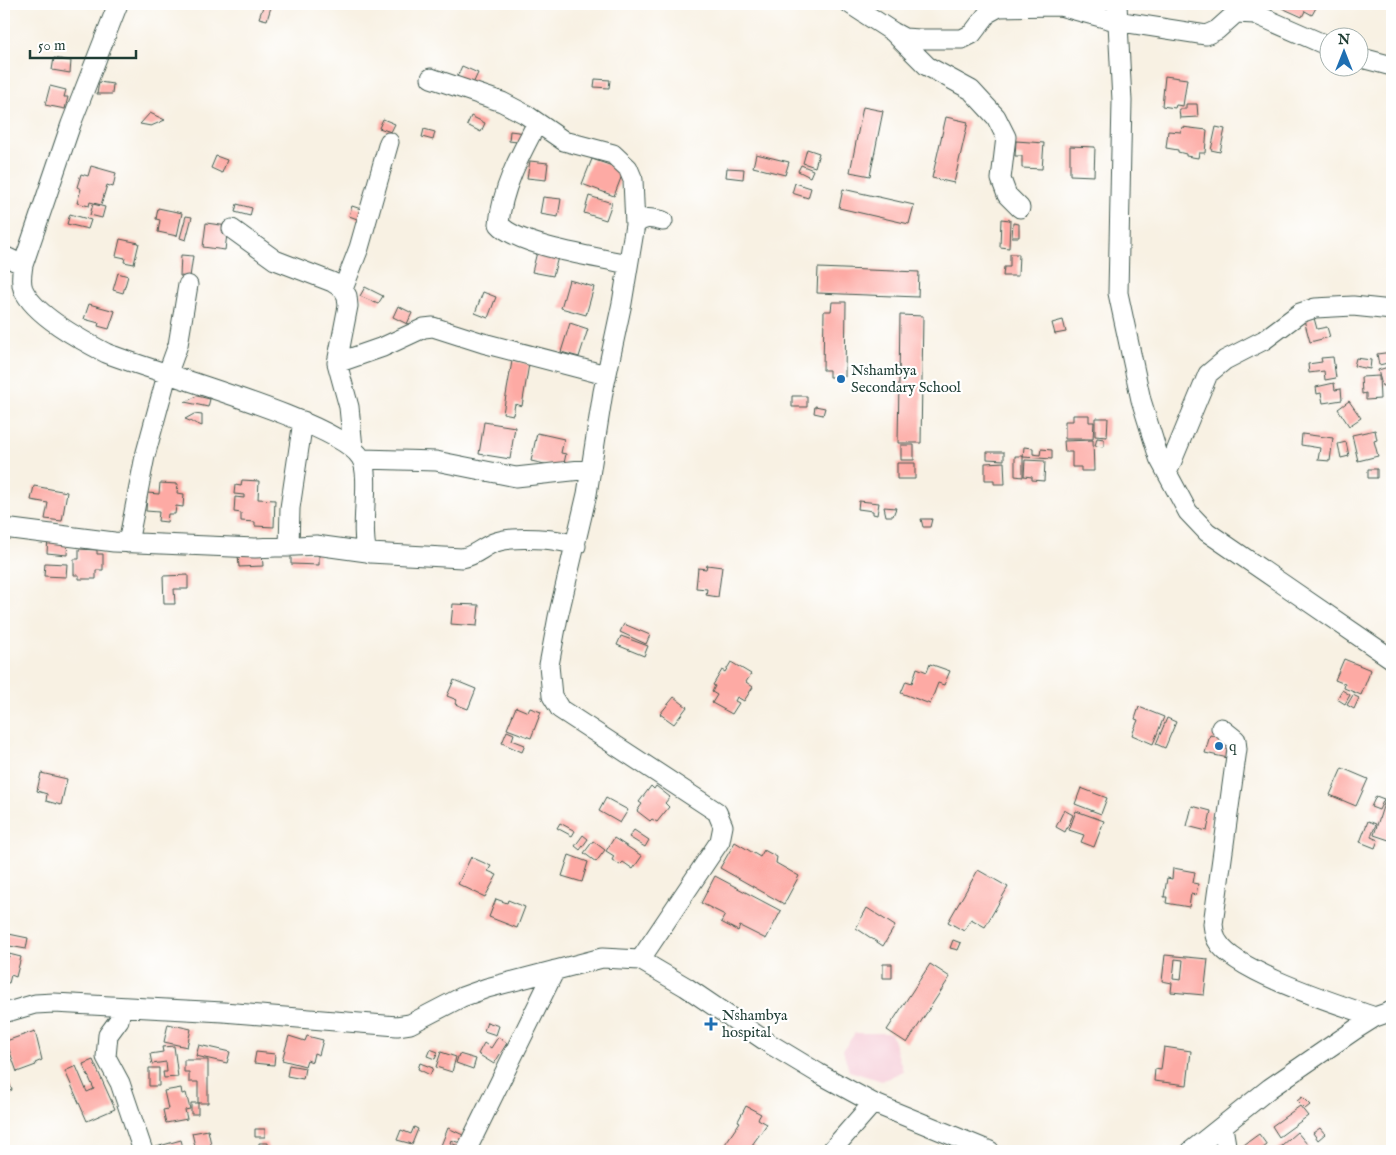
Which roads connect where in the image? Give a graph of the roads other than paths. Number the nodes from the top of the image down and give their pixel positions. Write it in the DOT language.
graph roads {
  1 [pos="118,4"];
  2 [pos="850,4"];
  3 [pos="1116,12"];
  4 [pos="893,32"];
  5 [pos="1318,42"];
  6 [pos="1368,60"];
  7 [pos="1392,66"];
  8 [pos="431,78"];
  9 [pos="536,123"];
  10 [pos="389,142"];
  11 [pos="1020,208"];
  12 [pos="663,221"];
  13 [pos="635,225"];
  14 [pos="232,229"];
  15 [pos="4,256"];
  16 [pos="627,264"];
  17 [pos="23,265"];
  18 [pos="188,285"];
  19 [pos="344,289"];
  20 [pos="1392,310"];
  21 [pos="337,363"];
  22 [pos="606,374"];
  23 [pos="167,375"];
  24 [pos="303,421"];
  25 [pos="358,453"];
  26 [pos="590,468"];
  27 [pos="1167,472"];
  28 [pos="4,528"];
  29 [pos="128,543"];
  30 [pos="576,546"];
  31 [pos="290,547"];
  32 [pos="367,552"];
  33 [pos="1392,657"];
  34 [pos="1221,728"];
  35 [pos="640,960"];
  36 [pos="555,970"];
  37 [pos="121,1007"];
  38 [pos="6,1010"];
  39 [pos="1384,1014"];
  40 [pos="873,1103"];
  41 [pos="1223,1127"];
  42 [pos="143,1151"];
  43 [pos="466,1151"];
  44 [pos="831,1151"];
  45 [pos="990,1151"];
  46 [pos="1191,1151"];
  47 [pos="1228,1151"];
  1 -- 17 [label="street"];
  2 -- 4 [label="street"];
  3 -- 4 [label="street"];
  3 -- 5 [label="street"];
  3 -- 27 [label="street"];
  4 -- 11 [label="street"];
  6 -- 7 [label="street"];
  8 -- 9 [label="street"];
  9 -- 13 [label="street"];
  9 -- 16 [label="street"];
  10 -- 19 [label="street"];
  12 -- 13 [label="street"];
  13 -- 16 [label="street"];
  14 -- 19 [label="street"];
  15 -- 17 [label="street"];
  16 -- 22 [label="street"];
  17 -- 23 [label="street"];
  18 -- 23 [label="street"];
  19 -- 21 [label="street"];
  20 -- 27 [label="street"];
  21 -- 22 [label="street"];
  21 -- 25 [label="street"];
  22 -- 26 [label="street"];
  23 -- 24 [label="street"];
  23 -- 29 [label="street"];
  24 -- 25 [label="street"];
  24 -- 31 [label="street"];
  25 -- 26 [label="street"];
  25 -- 32 [label="street"];
  26 -- 30 [label="street"];
  27 -- 33 [label="street"];
  28 -- 29 [label="street"];
  29 -- 31 [label="street"];
  30 -- 32 [label="street"];
  30 -- 35 [label="street"];
  31 -- 32 [label="street"];
  34 -- 39 [label="street"];
  35 -- 36 [label="street"];
  35 -- 40 [label="street"];
  36 -- 37 [label="street"];
  36 -- 43 [label="street"];
  37 -- 38 [label="street"];
  37 -- 42 [label="street"];
  39 -- 41 [label="street"];
  40 -- 44 [label="street"];
  40 -- 45 [label="street"];
  41 -- 46 [label="street"];
  41 -- 47 [label="street"];
}
